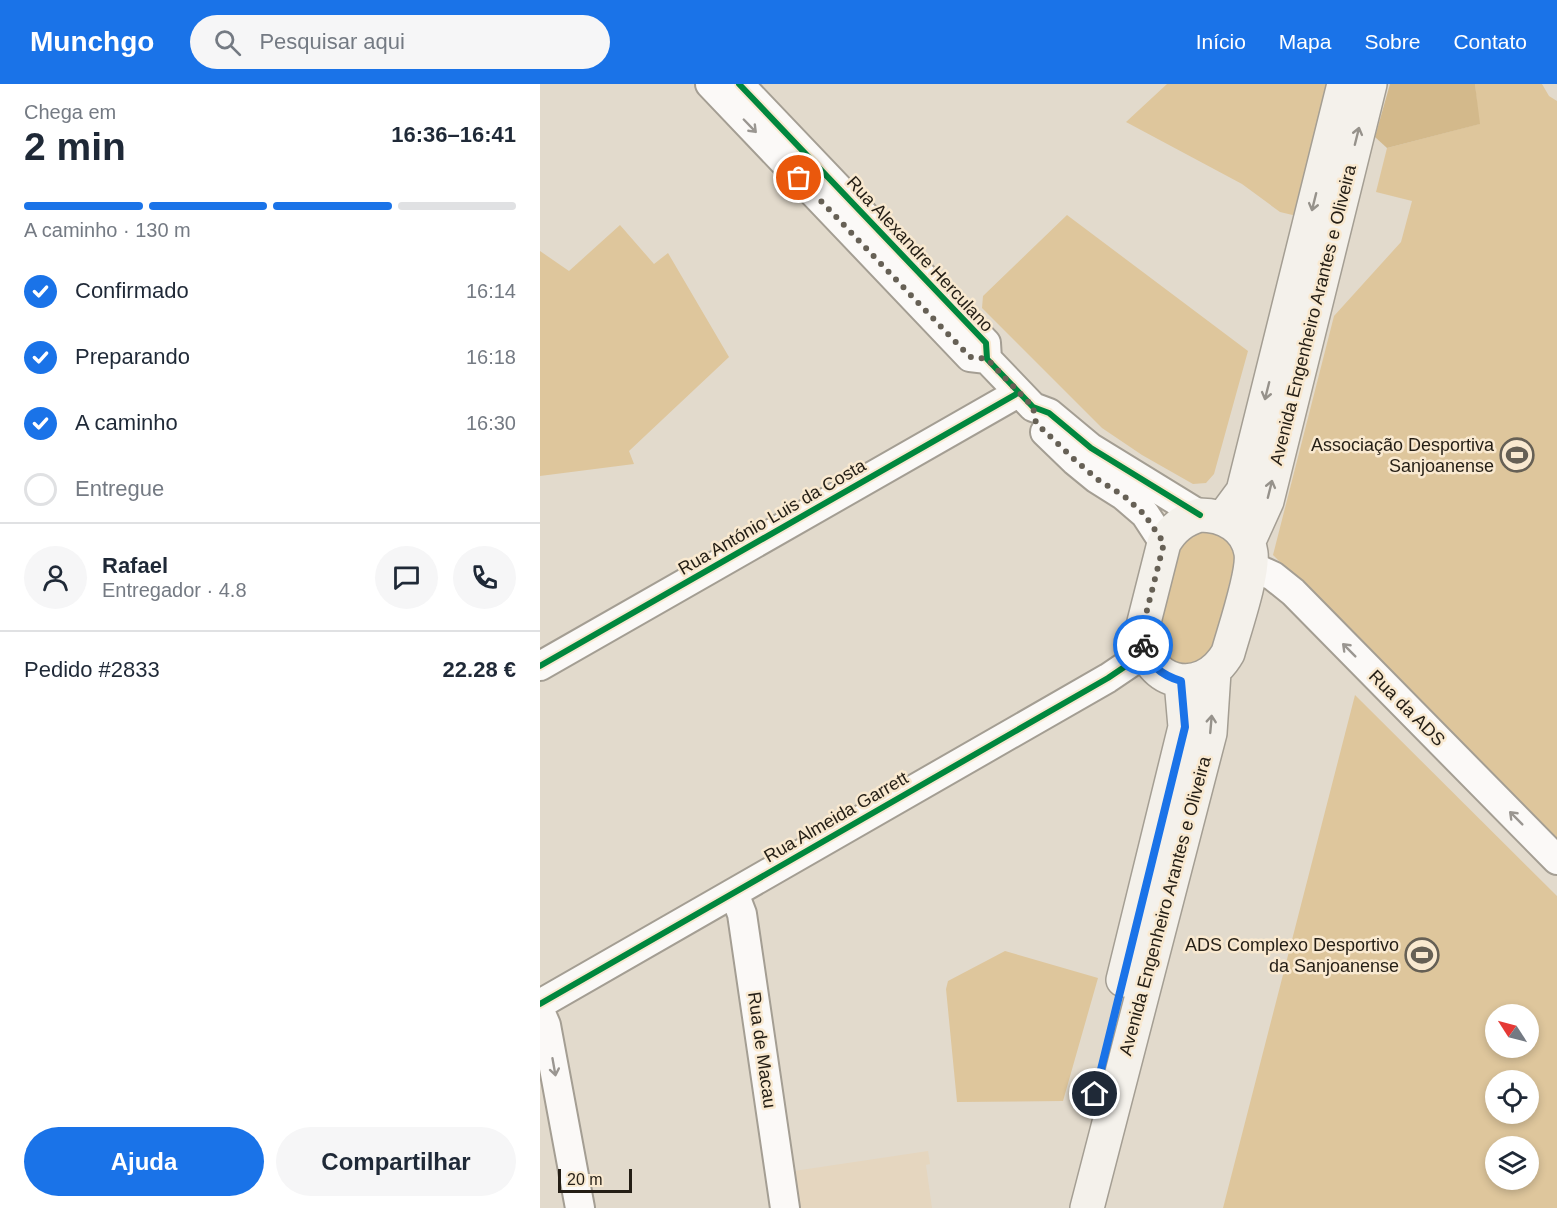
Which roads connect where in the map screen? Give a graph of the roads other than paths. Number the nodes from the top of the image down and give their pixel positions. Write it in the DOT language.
graph roads {
  1 [pos="710,84"];
  2 [pos="739,84"];
  3 [pos="1344,84"];
  4 [pos="1370,84"];
  5 [pos="987,359"];
  6 [pos="1026,400"];
  7 [pos="1212,517"];
  8 [pos="1164,543"];
  9 [pos="1249,554"];
  10 [pos="1145,653"];
  11 [pos="540,666"];
  12 [pos="1214,672"];
  13 [pos="1181,681"];
  14 [pos="1557,860"];
  15 [pos="734,893"];
  16 [pos="540,1004"];
  17 [pos="540,1011"];
  18 [pos="580,1208"];
  19 [pos="785,1208"];
  20 [pos="1067,1208"];
  21 [pos="1087,1208"];
  1 -- 5 [label="street, Rua Alexandre Herculano, one-way"];
  2 -- 5 [label="street, Rua Alexandre Herculano"];
  3 -- 7 [label="main road, Avenida Engenheiro Arantes e Oliveira, one-way"];
  9 -- 4 [label="main road, Avenida Engenheiro Arantes e Oliveira, one-way"];
  5 -- 6 [label="street, Rua Alexandre Herculano"];
  6 -- 7 [label="street, Rua Alexandre Herculano"];
  6 -- 8 [label="street, Rua Alexandre Herculano"];
  6 -- 11 [label="street, Rua António Luis da Costa"];
  7 -- 8 [label="main road, Avenida Engenheiro Arantes e Oliveira"];
  7 -- 9 [label="main road"];
  8 -- 10 [label="main road, Avenida Engenheiro Arantes e Oliveira"];
  9 -- 12 [label="main road, Avenida Engenheiro Arantes e Oliveira"];
  14 -- 9 [label="street, Rua da ADS, one-way"];
  10 -- 13 [label="main road"];
  10 -- 15 [label="street, Rua Almeida Garrett"];
  12 -- 13 [label="main road"];
  21 -- 12 [label="main road, Avenida Engenheiro Arantes e Oliveira, one-way"];
  13 -- 20 [label="main road, Avenida Engenheiro Arantes e Oliveira"];
  15 -- 16 [label="street, Rua Almeida Garrett"];
  15 -- 19 [label="street, Rua de Macau"];
  17 -- 18 [label="street, one-way"];
}
